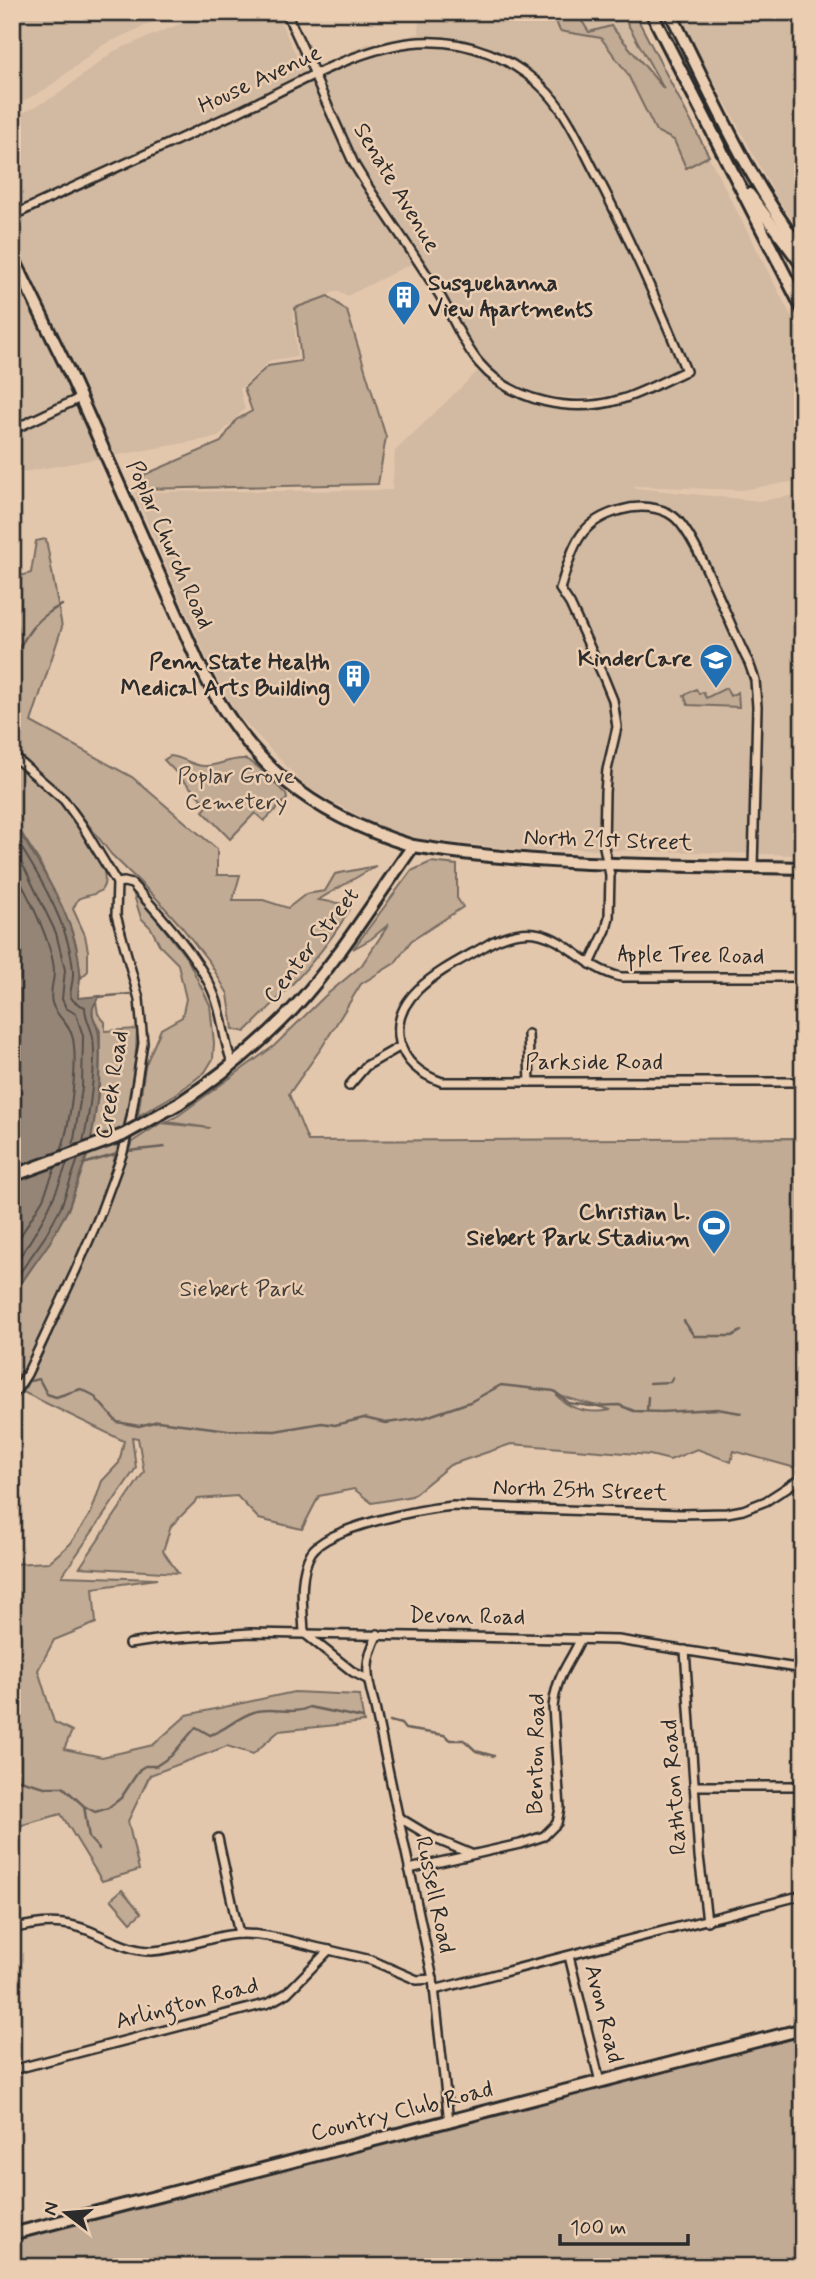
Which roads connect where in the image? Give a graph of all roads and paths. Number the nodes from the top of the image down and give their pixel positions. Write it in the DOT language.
graph roads {
  1 [pos="286,12"];
  2 [pos="670,13"];
  3 [pos="651,14"];
  4 [pos="315,76"];
  5 [pos="729,166"];
  6 [pos="12,216"];
  7 [pos="803,251"];
  8 [pos="12,255"];
  9 [pos="803,266"];
  10 [pos="803,310"];
  11 [pos="687,371"];
  12 [pos="80,398"];
  13 [pos="12,430"];
  14 [pos="12,755"];
  15 [pos="413,846"];
  16 [pos="608,862"];
  17 [pos="753,867"];
  18 [pos="803,868"];
  19 [pos="117,883"];
  20 [pos="590,964"];
  21 [pos="803,977"];
  22 [pos="528,1034"];
  23 [pos="401,1046"];
  24 [pos="233,1064"];
  25 [pos="530,1082"];
  26 [pos="803,1082"];
  27 [pos="349,1086"];
  28 [pos="12,1176"];
  29 [pos="12,1397"];
  30 [pos="803,1477"];
  31 [pos="304,1633"];
  32 [pos="379,1634"];
  33 [pos="580,1640"];
  34 [pos="129,1644"];
  35 [pos="685,1650"];
  36 [pos="803,1669"];
  37 [pos="367,1679"];
  38 [pos="694,1786"];
  39 [pos="803,1786"];
  40 [pos="398,1816"];
  41 [pos="218,1838"];
  42 [pos="471,1855"];
  43 [pos="409,1869"];
  44 [pos="803,1895"];
  45 [pos="707,1921"];
  46 [pos="12,1929"];
  47 [pos="239,1934"];
  48 [pos="329,1950"];
  49 [pos="569,1956"];
  50 [pos="433,1979"];
  51 [pos="435,1990"];
  52 [pos="803,2029"];
  53 [pos="12,2070"];
  54 [pos="600,2082"];
  55 [pos="449,2122"];
  56 [pos="12,2234"];
  1 -- 4 [label="street, Senate Avenue"];
  2 -- 7 [label="main road"];
  3 -- 5 [label="main road"];
  4 -- 6 [label="street, House Avenue"];
  4 -- 11 [label="street, Senate Avenue"];
  4 -- 11 [label="street, House Avenue"];
  5 -- 9 [label="main road"];
  5 -- 10 [label="main road"];
  8 -- 12 [label="main road, Poplar Church Road"];
  12 -- 13 [label="street"];
  12 -- 15 [label="main road, Poplar Church Road"];
  14 -- 19 [label="street"];
  15 -- 16 [label="main road, North 21st Street"];
  15 -- 24 [label="main road, Center Street"];
  16 -- 17 [label="main road, North 21st Street"];
  16 -- 17 [label="street"];
  16 -- 20 [label="street"];
  17 -- 18 [label="main road, North 21st Street"];
  19 -- 24 [label="street"];
  19 -- 29 [label="street, Creek Road"];
  20 -- 21 [label="street, Apple Tree Road"];
  20 -- 23 [label="street, Apple Tree Road"];
  22 -- 25 [label="street"];
  23 -- 25 [label="street, Parkside Road"];
  23 -- 27 [label="street"];
  24 -- 28 [label="main road, Center Street, bridge"];
  25 -- 26 [label="street, Parkside Road"];
  30 -- 31 [label="street, North 25th Street"];
  31 -- 32 [label="street, Devon Road"];
  31 -- 34 [label="street, Devon Road"];
  31 -- 37 [label="street"];
  32 -- 33 [label="street, Devon Road"];
  32 -- 37 [label="street, Russell Road"];
  33 -- 35 [label="street, Devon Road"];
  33 -- 42 [label="street, Benton Road"];
  35 -- 36 [label="street, Devon Road"];
  35 -- 38 [label="street, Rathton Road"];
  37 -- 40 [label="street, Russell Road"];
  38 -- 39 [label="street"];
  38 -- 45 [label="street, Rathton Road"];
  40 -- 42 [label="street"];
  40 -- 43 [label="street, Russell Road"];
  41 -- 47 [label="street"];
  42 -- 43 [label="street, Benton Road"];
  43 -- 50 [label="street, Russell Road"];
  44 -- 45 [label="street"];
  45 -- 49 [label="street"];
  46 -- 47 [label="street"];
  47 -- 48 [label="street"];
  48 -- 50 [label="street"];
  48 -- 53 [label="street, Arlington Road"];
  49 -- 51 [label="street"];
  49 -- 54 [label="street, Avon Road"];
  50 -- 51 [label="street, Russell Road"];
  51 -- 55 [label="street, Russell Road"];
  52 -- 54 [label="main road, Country Club Road"];
  54 -- 55 [label="main road, Country Club Road"];
  55 -- 56 [label="main road, Country Club Road"];
}
